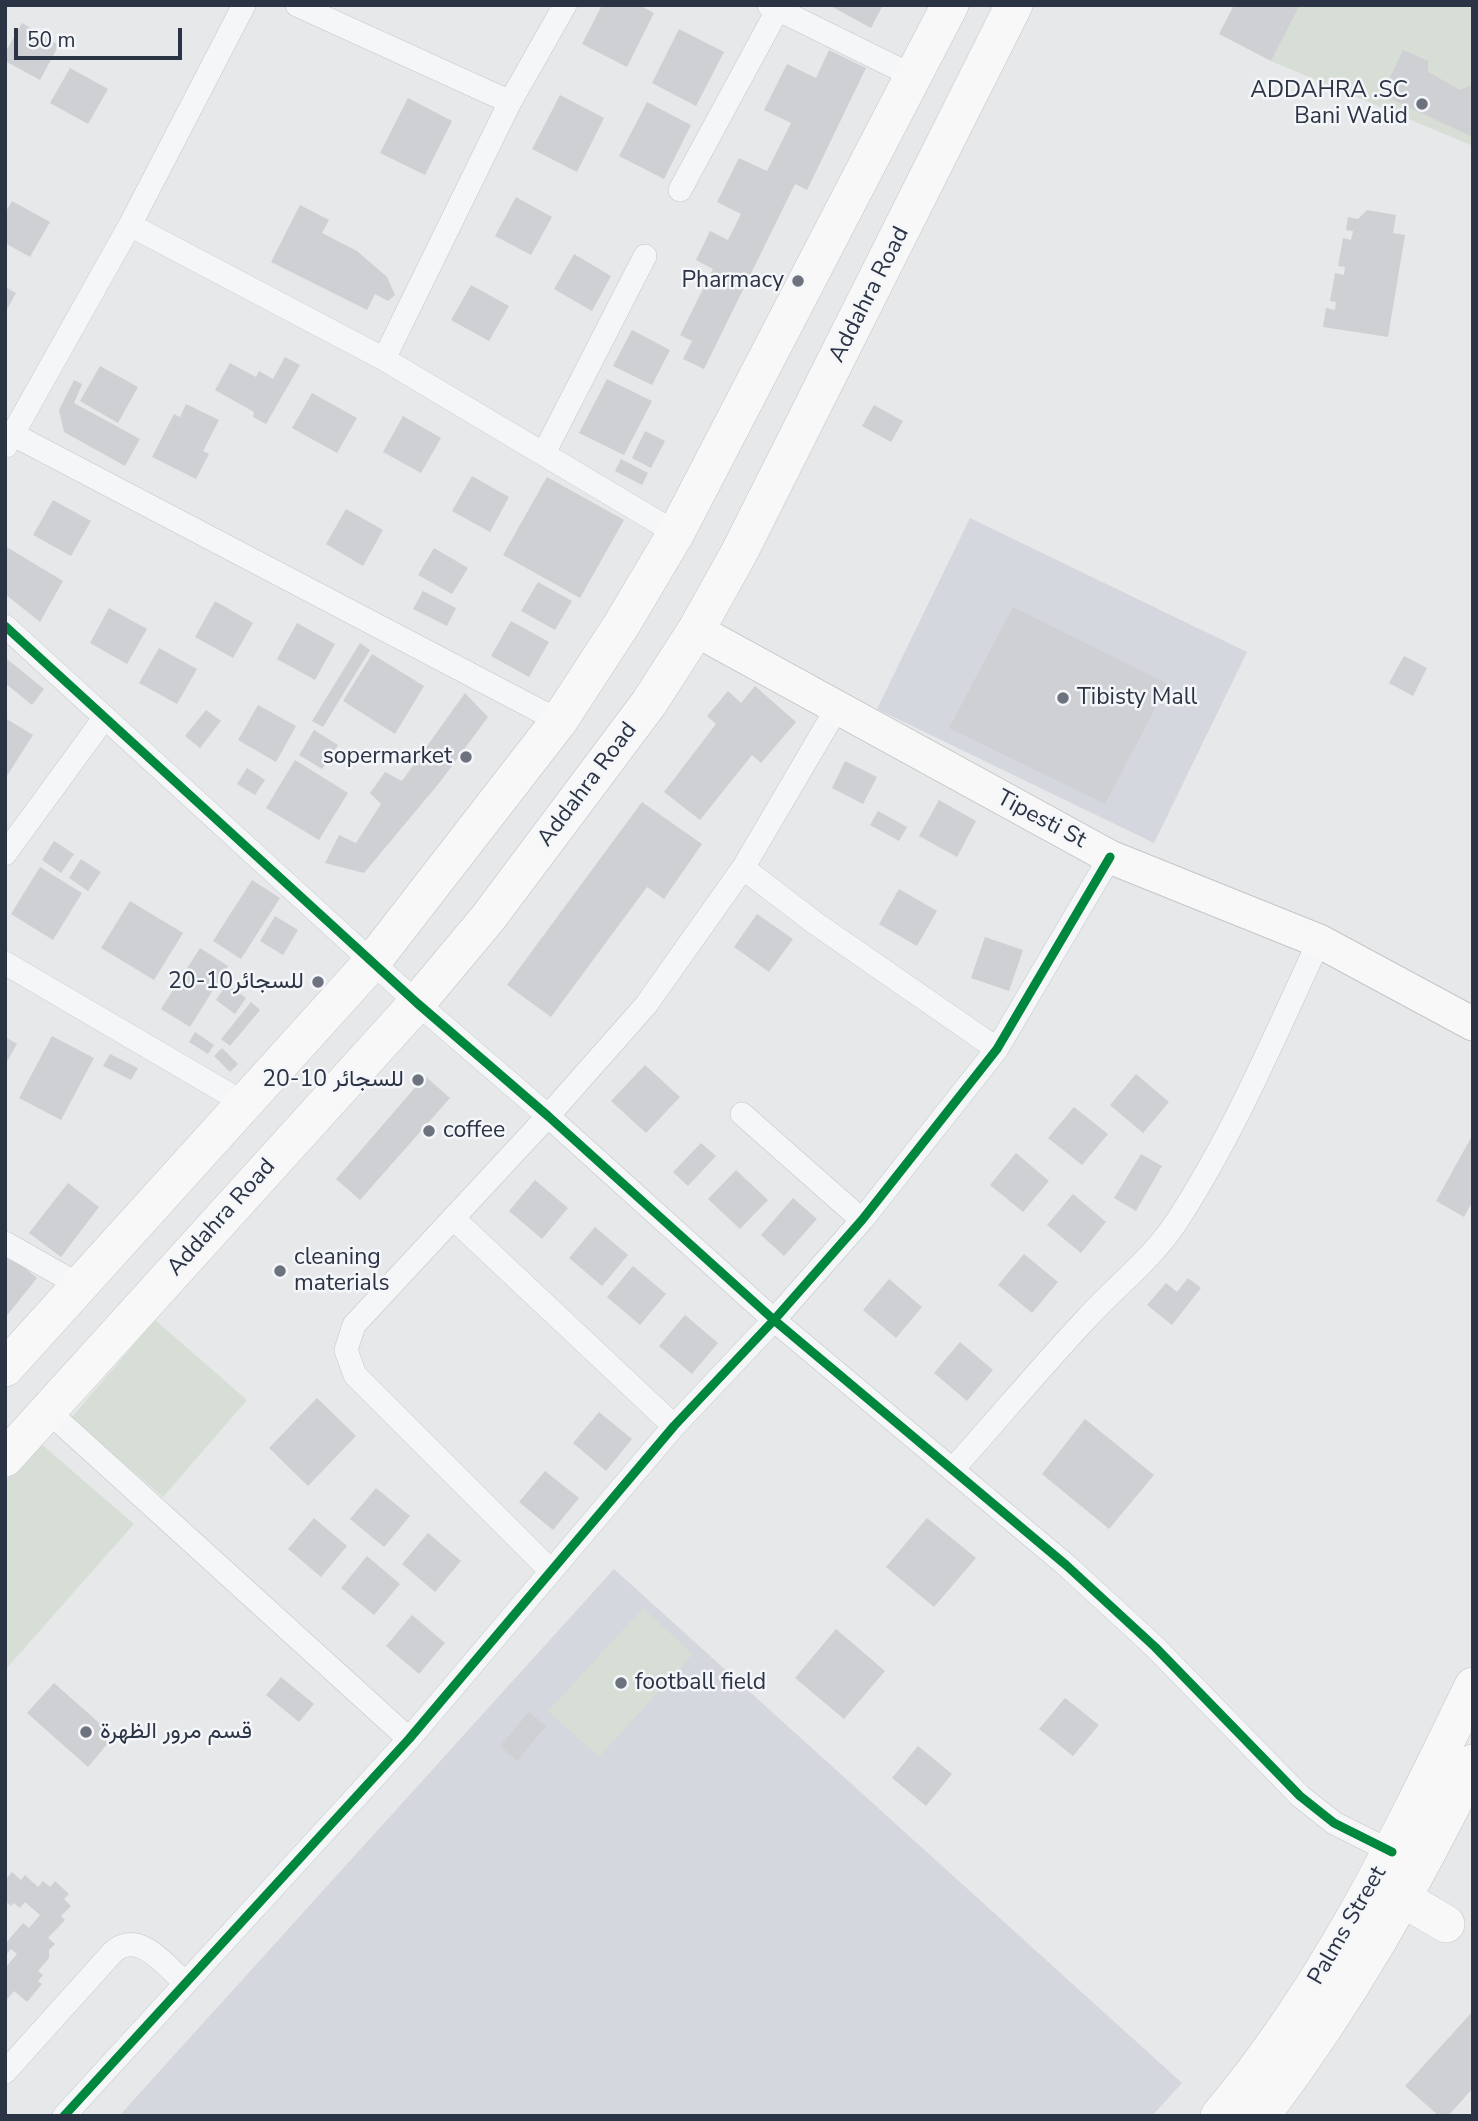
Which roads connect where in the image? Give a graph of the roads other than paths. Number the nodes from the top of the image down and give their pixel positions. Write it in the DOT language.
graph roads {
  1 [pos="244,5"];
  2 [pos="297,5"];
  3 [pos="565,5"];
  4 [pos="950,5"];
  5 [pos="1014,5"];
  6 [pos="774,7"];
  7 [pos="913,76"];
  8 [pos="510,102"];
  9 [pos="680,191"];
  10 [pos="130,225"];
  11 [pos="645,256"];
  12 [pos="384,359"];
  13 [pos="9,441"];
  14 [pos="544,453"];
  15 [pos="676,533"];
  16 [pos="5,626"];
  17 [pos="696,630"];
  18 [pos="837,708"];
  19 [pos="105,718"];
  20 [pos="559,721"];
  21 [pos="5,854"];
  22 [pos="1110,857"];
  23 [pos="743,868"];
  24 [pos="1318,941"];
  25 [pos="373,961"];
  26 [pos="5,963"];
  27 [pos="417,1003"];
  28 [pos="1473,1024"];
  29 [pos="997,1049"];
  30 [pos="244,1103"];
  31 [pos="741,1114"];
  32 [pos="548,1116"];
  33 [pos="454,1219"];
  34 [pos="862,1220"];
  35 [pos="5,1243"];
  36 [pos="79,1285"];
  37 [pos="774,1320"];
  38 [pos="5,1368"];
  39 [pos="48,1411"];
  40 [pos="674,1426"];
  41 [pos="5,1458"];
  42 [pos="953,1469"];
  43 [pos="551,1571"];
  44 [pos="1473,1686"];
  45 [pos="409,1739"];
  46 [pos="1473,1763"];
  47 [pos="1390,1878"];
  48 [pos="1446,1924"];
  49 [pos="185,1983"];
  50 [pos="5,2072"];
  51 [pos="64,2116"];
  52 [pos="1219,2116"];
  53 [pos="1261,2116"];
  1 -- 10 [label="street"];
  2 -- 8 [label="street"];
  3 -- 8 [label="street"];
  4 -- 7 [label="main road"];
  5 -- 17 [label="main road, Addahra Road"];
  6 -- 7 [label="street"];
  6 -- 9 [label="street"];
  7 -- 15 [label="main road"];
  8 -- 12 [label="street"];
  10 -- 12 [label="street"];
  10 -- 13 [label="street"];
  11 -- 14 [label="street"];
  12 -- 14 [label="street"];
  13 -- 20 [label="street"];
  14 -- 15 [label="street"];
  15 -- 20 [label="main road"];
  16 -- 19 [label="street"];
  17 -- 18 [label="main road, Tipesti St"];
  17 -- 27 [label="main road, Addahra Road"];
  18 -- 22 [label="main road, Tipesti St"];
  18 -- 23 [label="street"];
  19 -- 21 [label="street"];
  19 -- 25 [label="street"];
  20 -- 25 [label="main road"];
  22 -- 24 [label="main road, Tipesti St"];
  22 -- 29 [label="street"];
  23 -- 29 [label="street"];
  23 -- 32 [label="street"];
  24 -- 28 [label="main road, Tipesti St"];
  24 -- 42 [label="street"];
  25 -- 27 [label="street"];
  25 -- 30 [label="main road"];
  26 -- 30 [label="street"];
  27 -- 32 [label="street"];
  27 -- 39 [label="main road, Addahra Road"];
  29 -- 34 [label="street"];
  30 -- 36 [label="main road"];
  31 -- 34 [label="street"];
  32 -- 33 [label="street"];
  32 -- 37 [label="street"];
  33 -- 40 [label="street"];
  33 -- 43 [label="street"];
  34 -- 37 [label="street"];
  35 -- 36 [label="street"];
  36 -- 38 [label="main road"];
  37 -- 40 [label="street"];
  37 -- 42 [label="street"];
  39 -- 41 [label="main road, Addahra Road"];
  39 -- 45 [label="street"];
  40 -- 43 [label="street"];
  42 -- 47 [label="street"];
  43 -- 45 [label="street"];
  44 -- 47 [label="main road, Palms Street"];
  45 -- 49 [label="street"];
  46 -- 47 [label="main road, Palms Street"];
  47 -- 48 [label="main road"];
  47 -- 52 [label="main road, Palms Street"];
  47 -- 53 [label="main road, Palms Street"];
  49 -- 50 [label="street"];
  49 -- 51 [label="street"];
}
